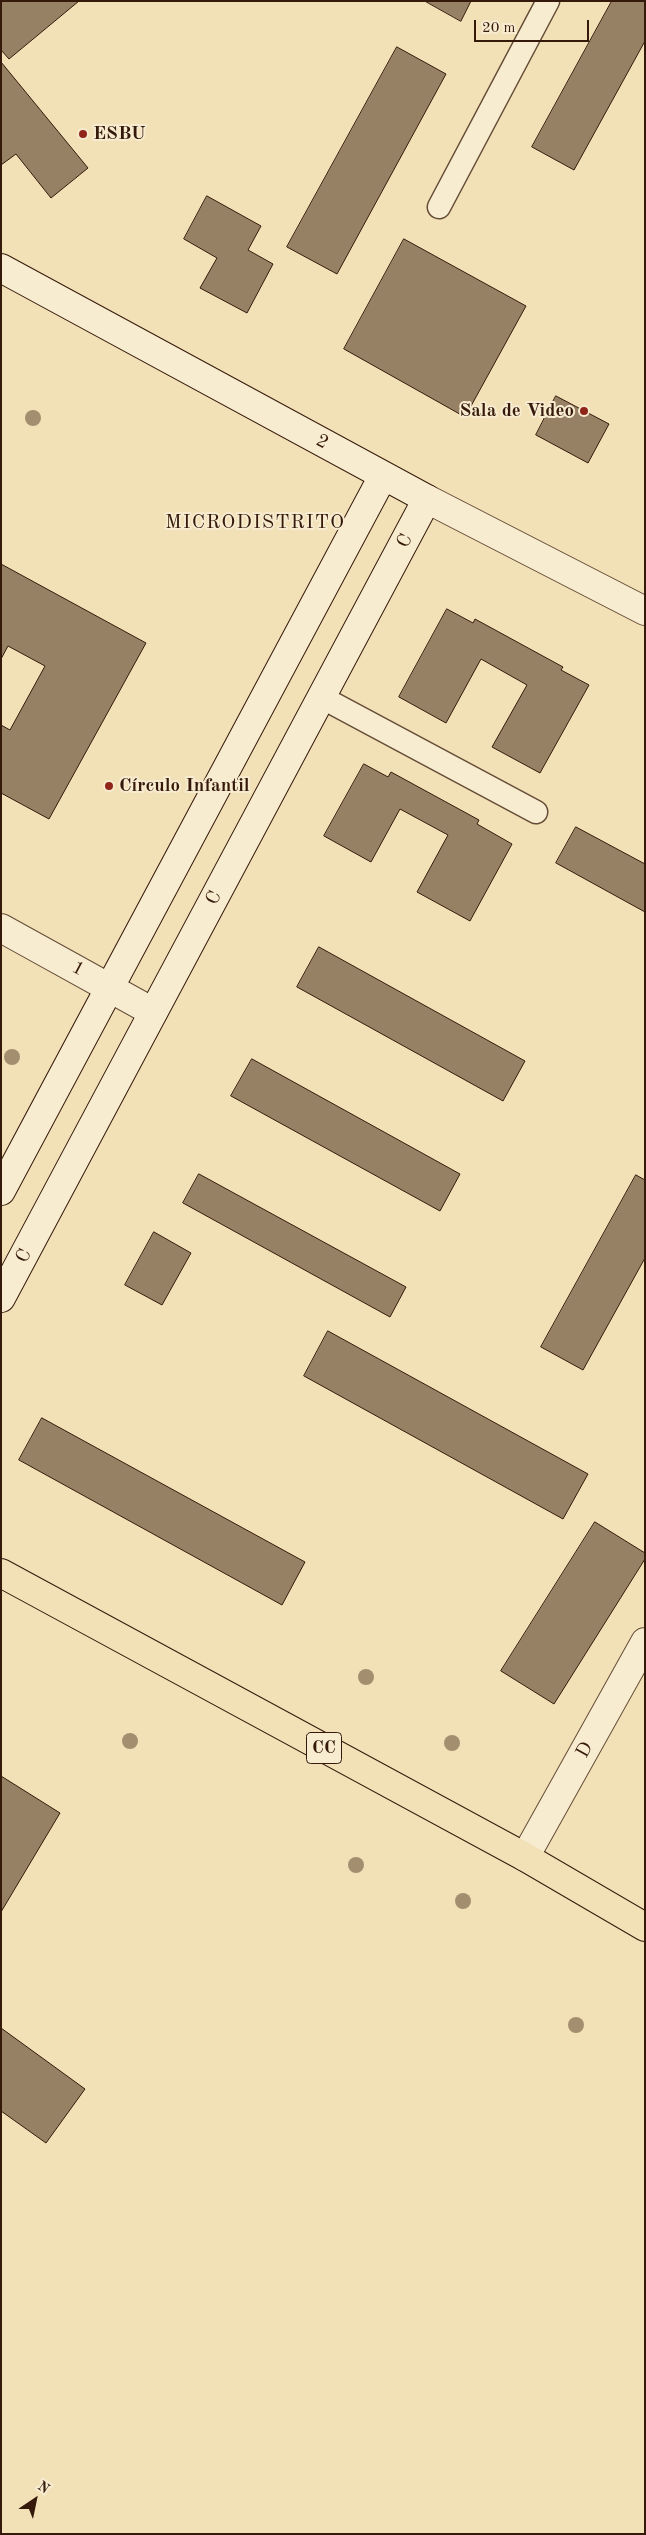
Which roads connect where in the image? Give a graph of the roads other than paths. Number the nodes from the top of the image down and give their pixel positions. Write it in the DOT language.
graph roads {
  1 [pos="548,1"];
  2 [pos="439,207"];
  3 [pos="1,268"];
  4 [pos="383,476"];
  5 [pos="427,499"];
  6 [pos="645,611"];
  7 [pos="321,697"];
  8 [pos="536,812"];
  9 [pos="1,928"];
  10 [pos="111,987"];
  11 [pos="153,1012"];
  12 [pos="1,1191"];
  13 [pos="1,1298"];
  14 [pos="1,1573"];
  15 [pos="645,1642"];
  16 [pos="525,1857"];
  17 [pos="645,1927"];
  1 -- 2 [label="lane"];
  3 -- 4 [label="street, 2"];
  4 -- 5 [label="street, 2"];
  4 -- 10 [label="street"];
  5 -- 6 [label="street, 2"];
  5 -- 7 [label="street, C"];
  7 -- 8 [label="lane"];
  7 -- 11 [label="street, C"];
  9 -- 10 [label="street, 1"];
  10 -- 11 [label="street, 1"];
  10 -- 12 [label="street"];
  11 -- 13 [label="street, C"];
  14 -- 16 [label="highway, CC"];
  15 -- 16 [label="street, D"];
  16 -- 17 [label="highway, CC"];
}
